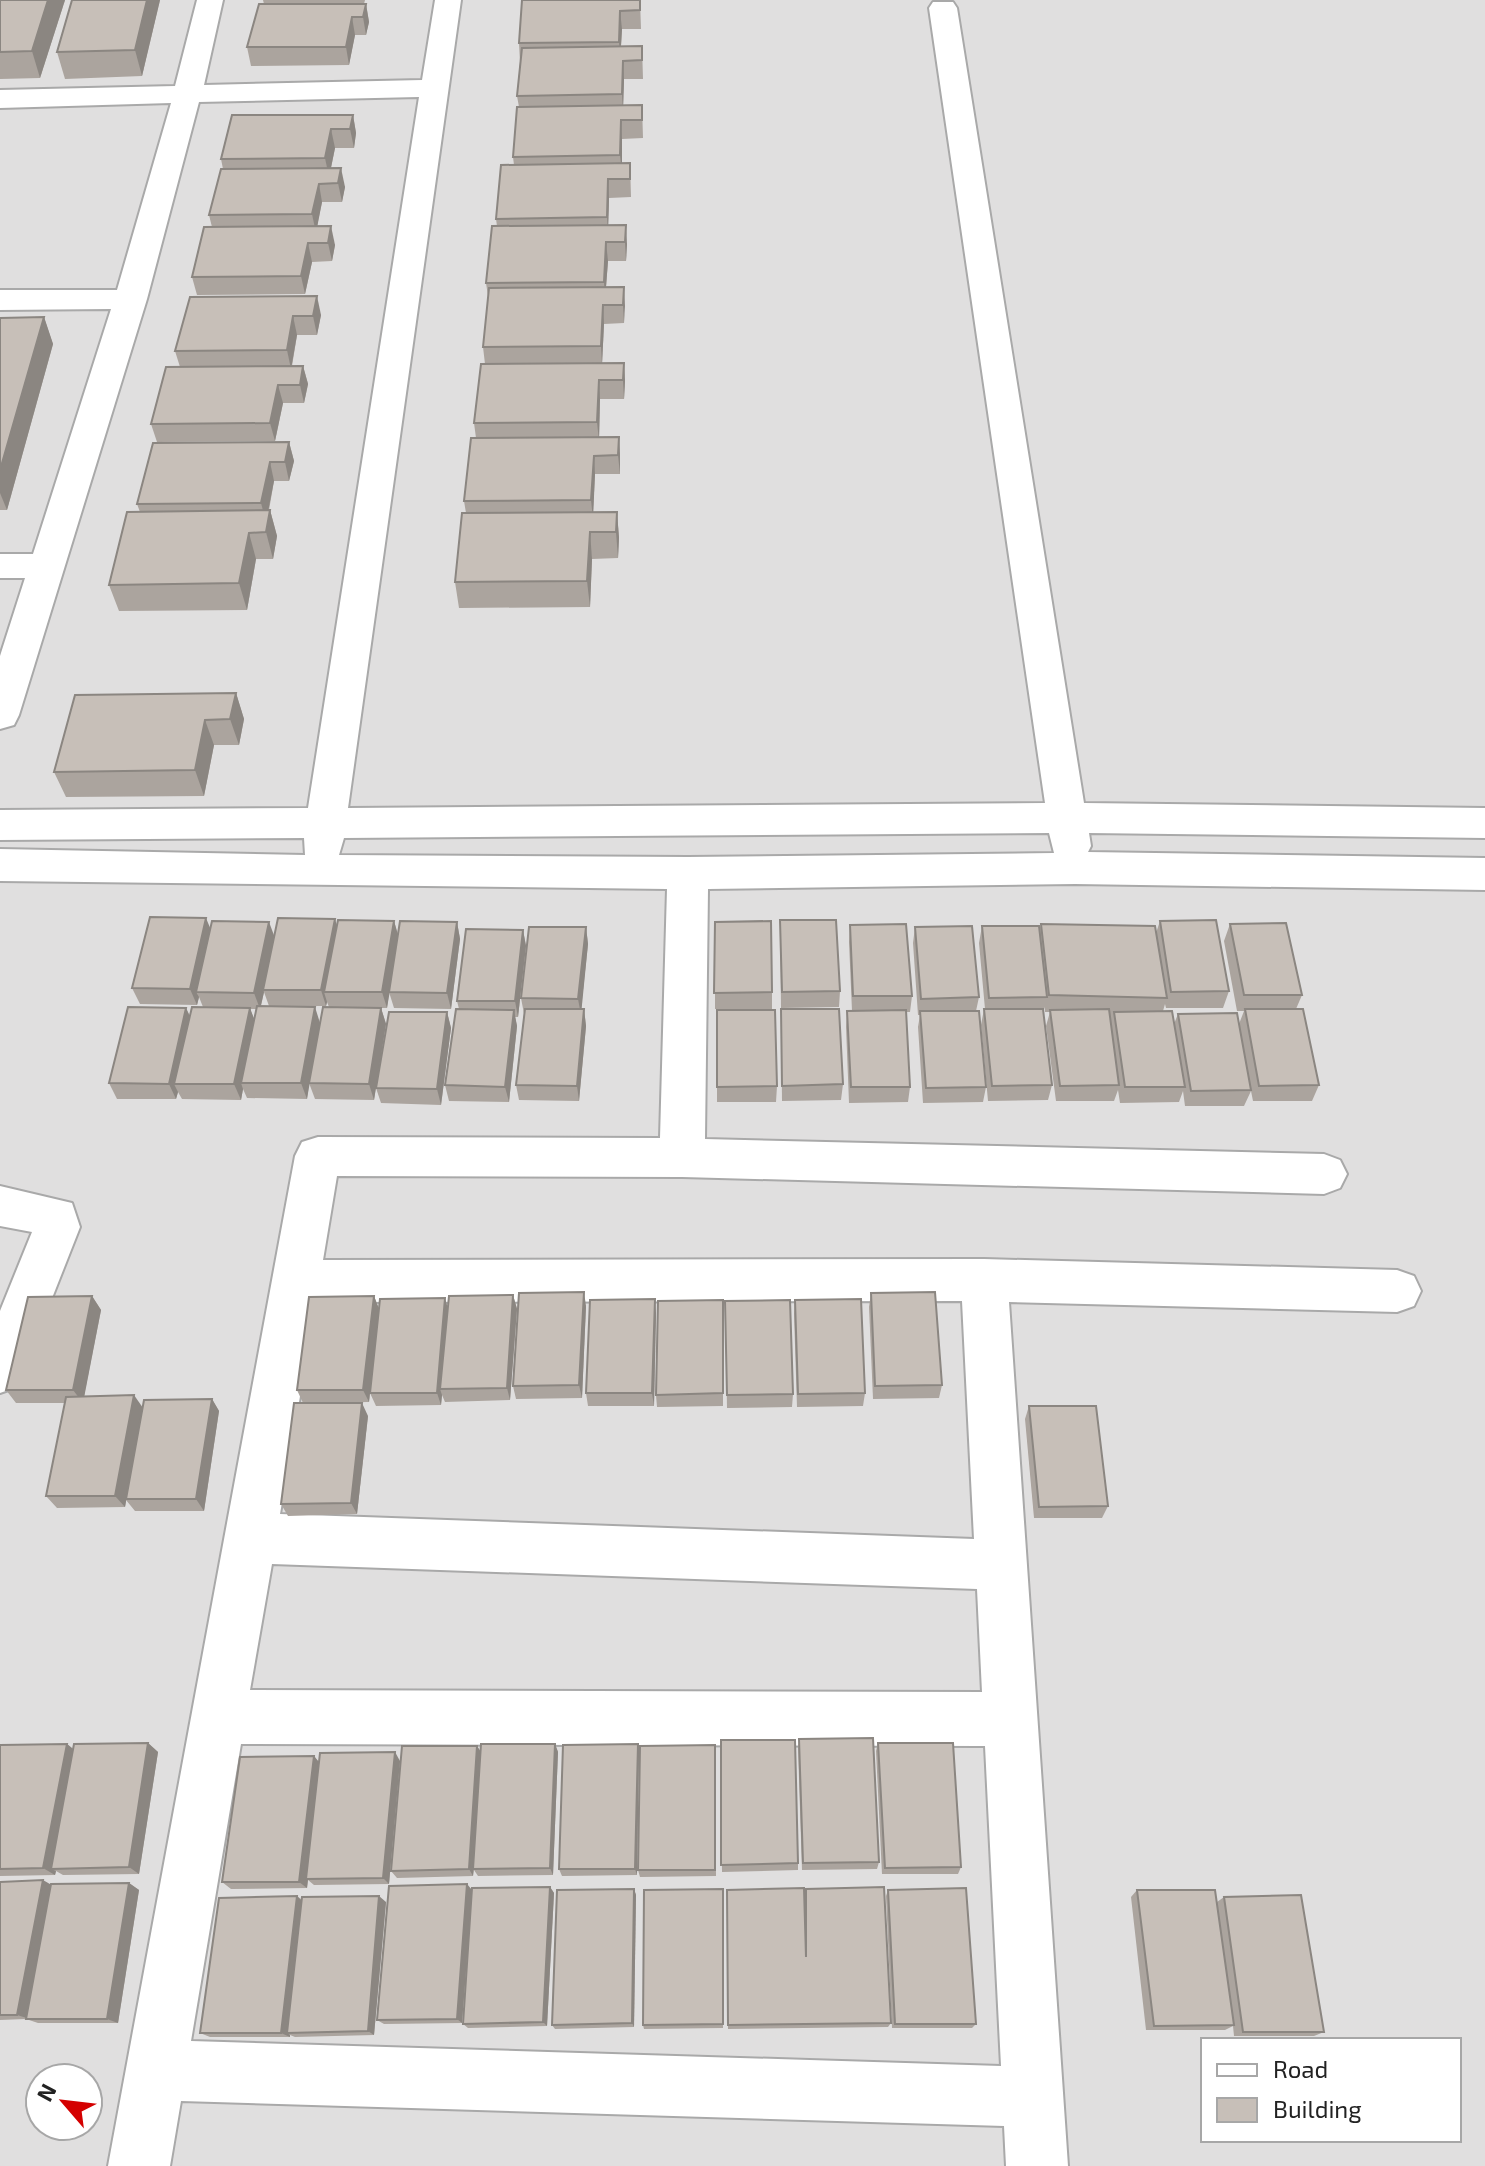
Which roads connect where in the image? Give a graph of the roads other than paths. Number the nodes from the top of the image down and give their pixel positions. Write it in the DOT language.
graph roads {
  1 [pos="210,0"];
  2 [pos="448,0"];
  3 [pos="943,8"];
  4 [pos="433,88"];
  5 [pos="189,94"];
  6 [pos="0,99"];
  7 [pos="131,299"];
  8 [pos="0,300"];
  9 [pos="0,566"];
  10 [pos="47,566"];
  11 [pos="10,650"];
  12 [pos="0,715"];
  13 [pos="1067,818"];
  14 [pos="326,822"];
  15 [pos="1485,823"];
  16 [pos="0,825"];
  17 [pos="0,865"];
  18 [pos="1075,868"];
  19 [pos="319,871"];
  20 [pos="688,873"];
  21 [pos="1485,874"];
  22 [pos="682,1158"];
  23 [pos="1324,1174"];
  24 [pos="0,1206"];
  25 [pos="984,1280"];
  26 [pos="298,1281"];
  27 [pos="1397,1291"];
  28 [pos="0,1371"];
  29 [pos="250,1538"];
  30 [pos="1003,1565"];
  31 [pos="221,1717"];
  32 [pos="1008,1719"];
  33 [pos="155,2070"];
  34 [pos="1031,2097"];
  35 [pos="139,2166"];
  36 [pos="1037,2166"];
  1 -- 5 [label="street"];
  2 -- 4 [label="street"];
  3 -- 13 [label="street"];
  4 -- 5 [label="street"];
  4 -- 14 [label="street"];
  5 -- 6 [label="street"];
  5 -- 7 [label="street"];
  7 -- 8 [label="street"];
  7 -- 10 [label="street"];
  9 -- 10 [label="street"];
  10 -- 11 [label="street"];
  11 -- 12 [label="street"];
  13 -- 14 [label="street"];
  13 -- 15 [label="street"];
  13 -- 18 [label="street"];
  14 -- 16 [label="street"];
  14 -- 19 [label="street"];
  17 -- 19 [label="street"];
  18 -- 20 [label="street"];
  18 -- 21 [label="street"];
  19 -- 20 [label="street"];
  20 -- 22 [label="street"];
  22 -- 23 [label="street"];
  22 -- 26 [label="street"];
  24 -- 28 [label="street"];
  25 -- 26 [label="street"];
  25 -- 27 [label="street"];
  25 -- 30 [label="street"];
  26 -- 29 [label="street"];
  29 -- 30 [label="street"];
  29 -- 31 [label="street"];
  30 -- 32 [label="street"];
  31 -- 32 [label="street"];
  31 -- 33 [label="street"];
  32 -- 34 [label="street"];
  33 -- 34 [label="street"];
  33 -- 35 [label="street"];
  34 -- 36 [label="street"];
}
